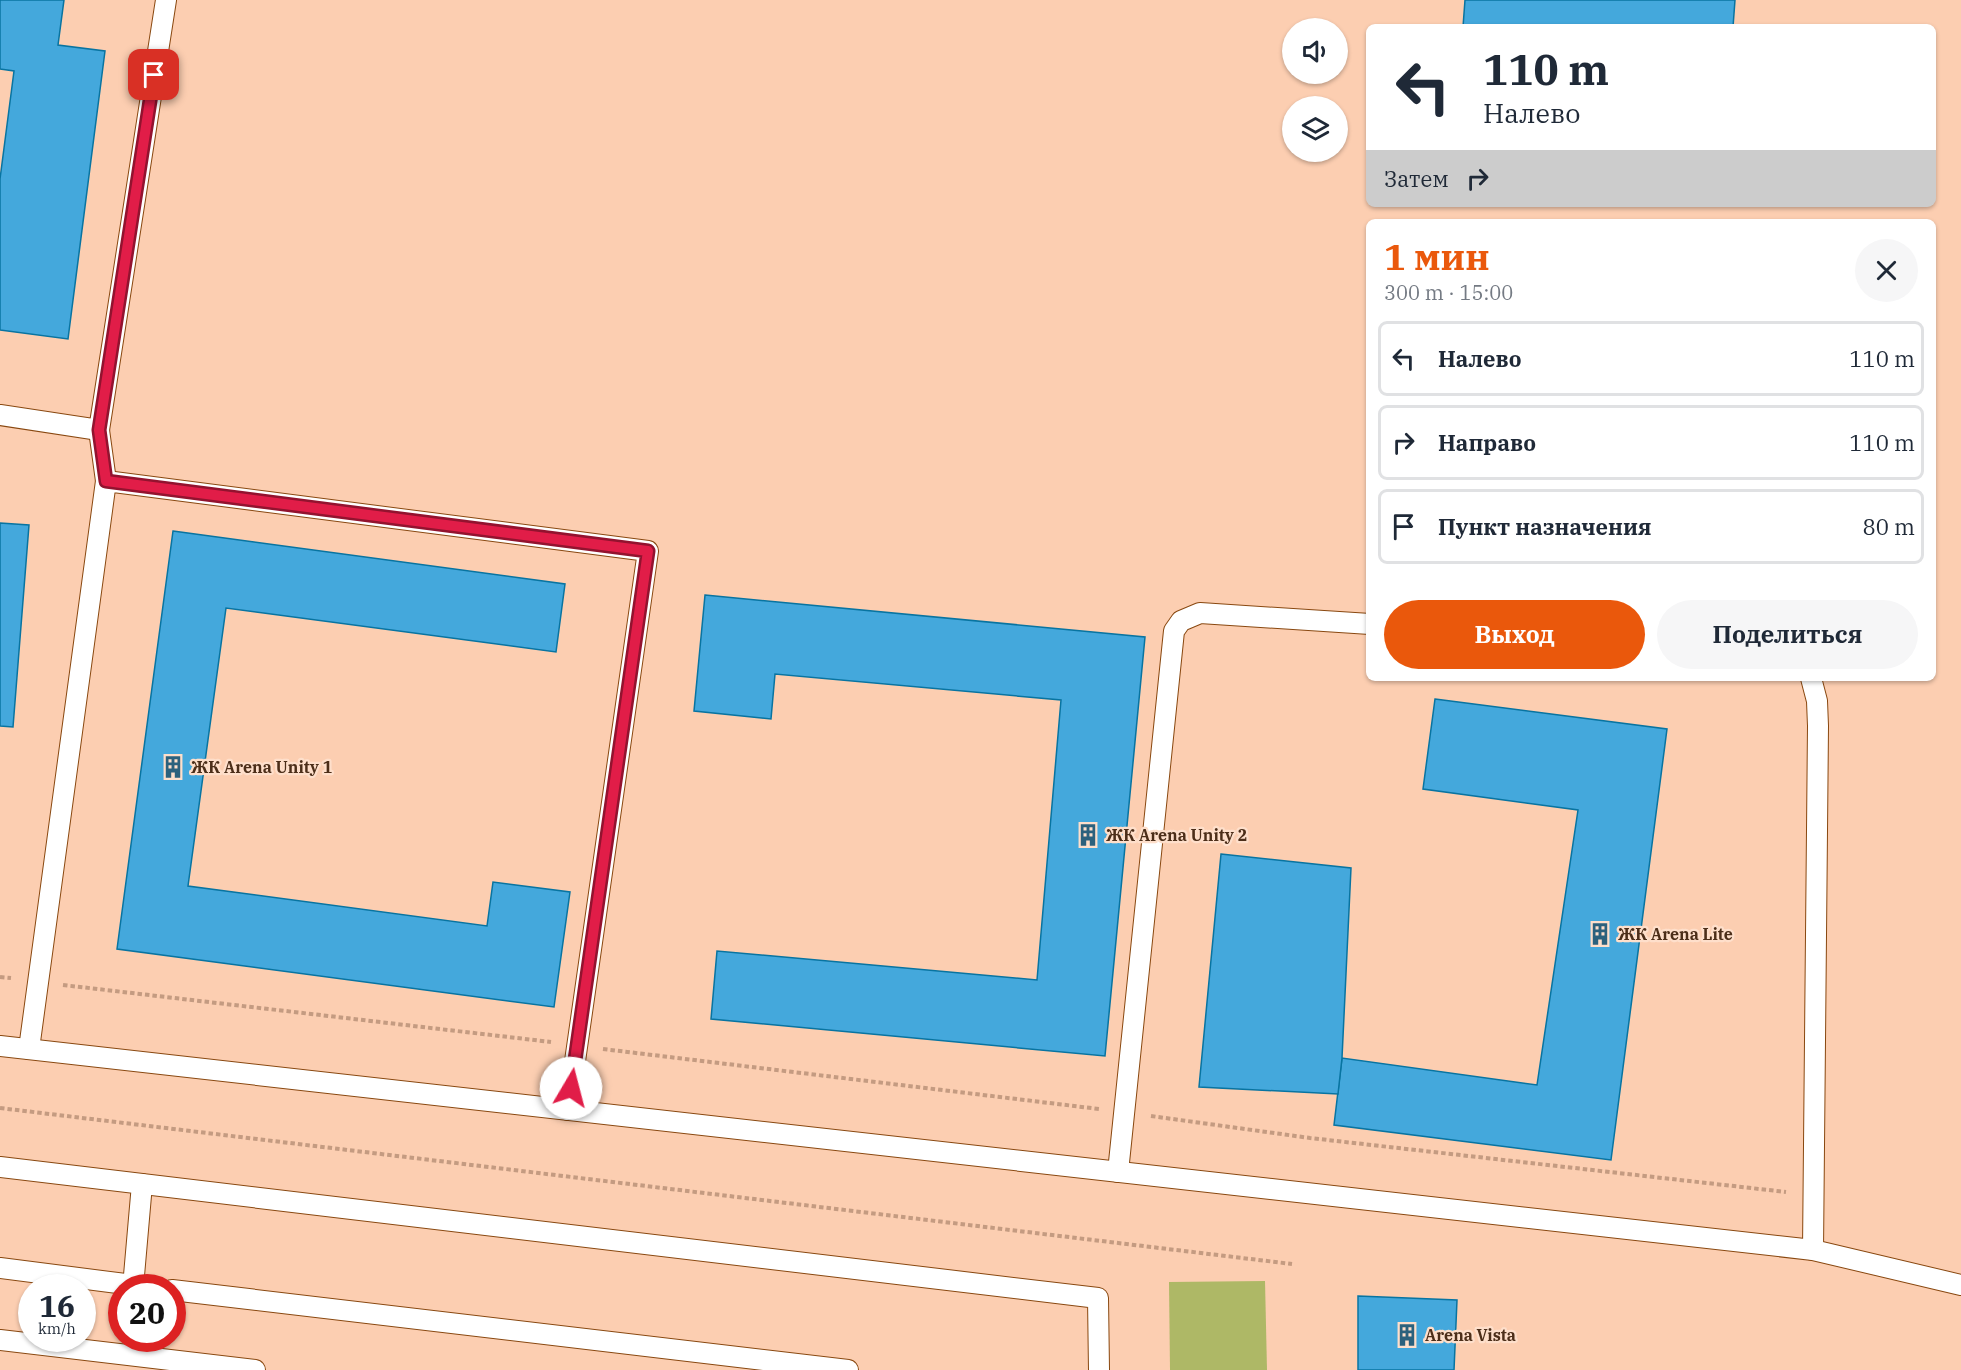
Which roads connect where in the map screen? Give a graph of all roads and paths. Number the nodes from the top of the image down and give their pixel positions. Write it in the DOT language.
graph roads {
  1 [pos="166,0"];
  2 [pos="0,415"];
  3 [pos="99,430"];
  4 [pos="106,481"];
  5 [pos="1366,624"];
  6 [pos="1811,681"];
  7 [pos="0,977"];
  8 [pos="38,982"];
  9 [pos="0,1046"];
  10 [pos="577,1046"];
  11 [pos="29,1049"];
  12 [pos="0,1108"];
  13 [pos="568,1110"];
  14 [pos="1124,1112"];
  15 [pos="0,1167"];
  16 [pos="1118,1172"];
  17 [pos="142,1184"];
  18 [pos="1814,1195"];
  19 [pos="1813,1250"];
  20 [pos="1292,1264"];
  21 [pos="0,1268"];
  22 [pos="138,1274"];
  23 [pos="108,1282"];
  24 [pos="1961,1285"];
  25 [pos="186,1292"];
  26 [pos="0,1340"];
  27 [pos="108,1345"];
  28 [pos="157,1352"];
  29 [pos="255,1370"];
  30 [pos="848,1370"];
  31 [pos="1099,1370"];
  1 -- 3 [label="lane"];
  2 -- 3 [label="lane"];
  3 -- 4 [label="lane"];
  4 -- 8 [label="lane"];
  4 -- 10 [label="lane"];
  5 -- 14 [label="lane"];
  6 -- 18 [label="lane"];
  7 -- 8 [label="path"];
  8 -- 10 [label="path"];
  8 -- 11 [label="lane"];
  9 -- 11 [label="lane"];
  10 -- 13 [label="lane"];
  10 -- 14 [label="path"];
  11 -- 13 [label="lane"];
  12 -- 20 [label="path"];
  13 -- 16 [label="lane"];
  14 -- 16 [label="lane"];
  14 -- 18 [label="path"];
  15 -- 17 [label="lane"];
  16 -- 19 [label="lane"];
  17 -- 22 [label="lane"];
  17 -- 31 [label="lane"];
  18 -- 19 [label="lane"];
  19 -- 24 [label="lane"];
  21 -- 23 [label="lane"];
  25 -- 30 [label="lane"];
  26 -- 27 [label="lane"];
  28 -- 29 [label="lane"];
}
